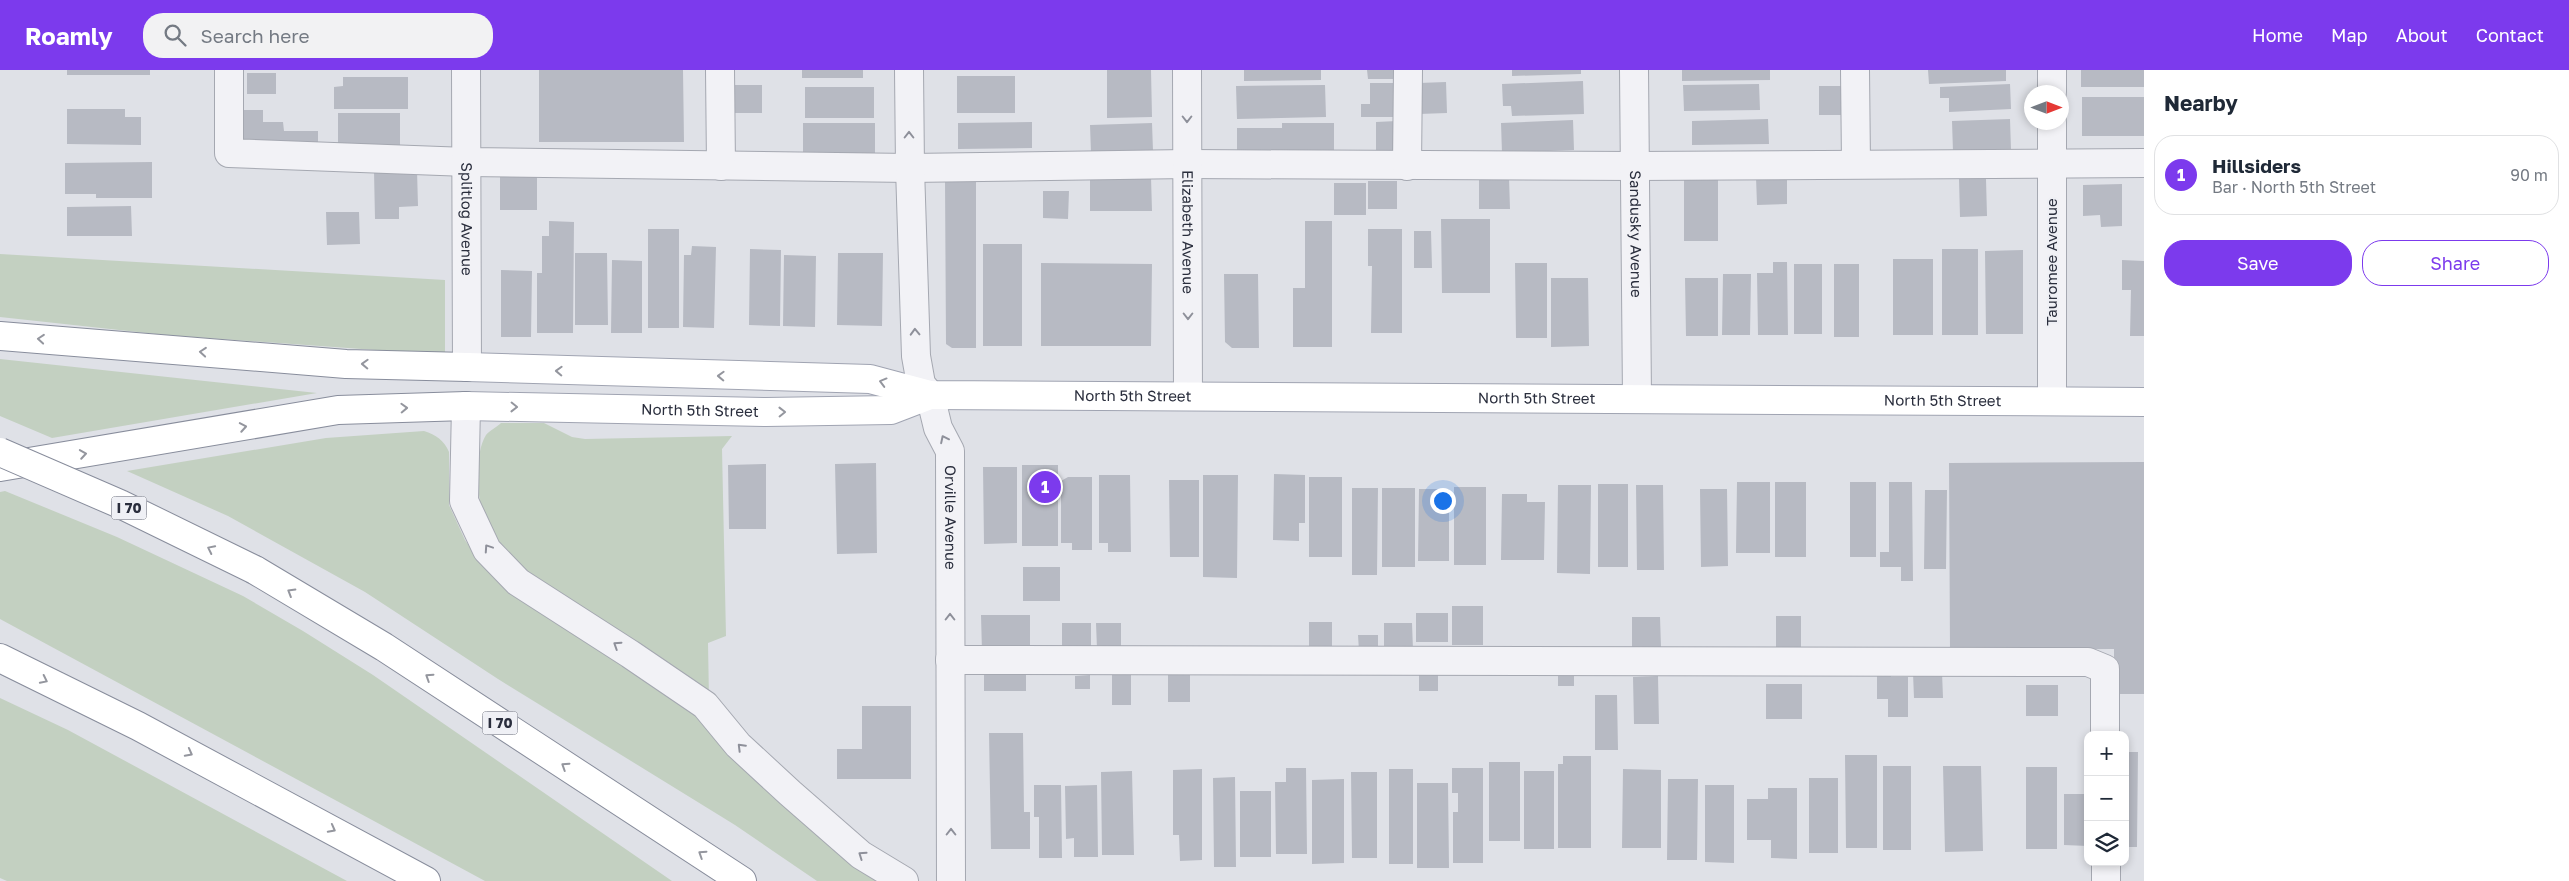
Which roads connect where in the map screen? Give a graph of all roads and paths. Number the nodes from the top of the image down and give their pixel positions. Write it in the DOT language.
graph roads {
  1 [pos="229,70"];
  2 [pos="466,70"];
  3 [pos="720,70"];
  4 [pos="909,70"];
  5 [pos="1187,70"];
  6 [pos="1408,70"];
  7 [pos="1634,70"];
  8 [pos="1855,70"];
  9 [pos="2052,70"];
  10 [pos="2052,85"];
  11 [pos="2052,130"];
  12 [pos="467,162"];
  13 [pos="1187,164"];
  14 [pos="1856,164"];
  15 [pos="2144,164"];
  16 [pos="2052,165"];
  17 [pos="721,166"];
  18 [pos="1407,166"];
  19 [pos="1634,166"];
  20 [pos="910,168"];
  21 [pos="0,336"];
  22 [pos="466,368"];
  23 [pos="930,395"];
  24 [pos="1188,396"];
  25 [pos="1637,398"];
  26 [pos="2052,402"];
  27 [pos="2144,402"];
  28 [pos="466,406"];
  29 [pos="0,452"];
  30 [pos="0,467"];
  31 [pos="0,658"];
  32 [pos="950,660"];
  33 [pos="2105,731"];
  34 [pos="2106,866"];
  35 [pos="426,881"];
  36 [pos="742,881"];
  37 [pos="904,881"];
  38 [pos="951,881"];
  39 [pos="2106,881"];
  1 -- 12 [label="street"];
  2 -- 12 [label="street, Splitlog Avenue"];
  3 -- 17 [label="street"];
  20 -- 4 [label="street, Orville Avenue, one-way"];
  5 -- 13 [label="street, Elizabeth Avenue, one-way"];
  6 -- 18 [label="street"];
  7 -- 19 [label="street, Sandusky Avenue"];
  8 -- 14 [label="street"];
  9 -- 10 [label="street"];
  11 -- 16 [label="street, Tauromee Avenue"];
  12 -- 17 [label="street"];
  12 -- 22 [label="street, Splitlog Avenue"];
  13 -- 18 [label="street"];
  13 -- 20 [label="street"];
  13 -- 24 [label="street, Elizabeth Avenue, one-way"];
  14 -- 16 [label="street"];
  14 -- 19 [label="street"];
  15 -- 16 [label="street"];
  16 -- 26 [label="street, Tauromee Avenue"];
  17 -- 20 [label="street"];
  18 -- 19 [label="street"];
  19 -- 25 [label="street, Sandusky Avenue"];
  23 -- 20 [label="street, Orville Avenue, one-way"];
  22 -- 21 [label="main road, North 5th Street, one-way"];
  23 -- 22 [label="main road, North 5th Street, one-way"];
  23 -- 24 [label="main road, North 5th Street"];
  28 -- 23 [label="main road, North 5th Street, one-way"];
  32 -- 23 [label="street, Orville Avenue, one-way"];
  24 -- 25 [label="main road, North 5th Street"];
  25 -- 26 [label="main road, North 5th Street"];
  26 -- 27 [label="main road, North 5th Street"];
  30 -- 28 [label="main road, North 5th Street, one-way"];
  37 -- 28 [label="street, one-way"];
  36 -- 29 [label="main road, I 70, one-way, bridge"];
  31 -- 35 [label="main road, one-way"];
  32 -- 33 [label="street"];
  38 -- 32 [label="street, Orville Avenue, one-way"];
  34 -- 39 [label="street"];
}
